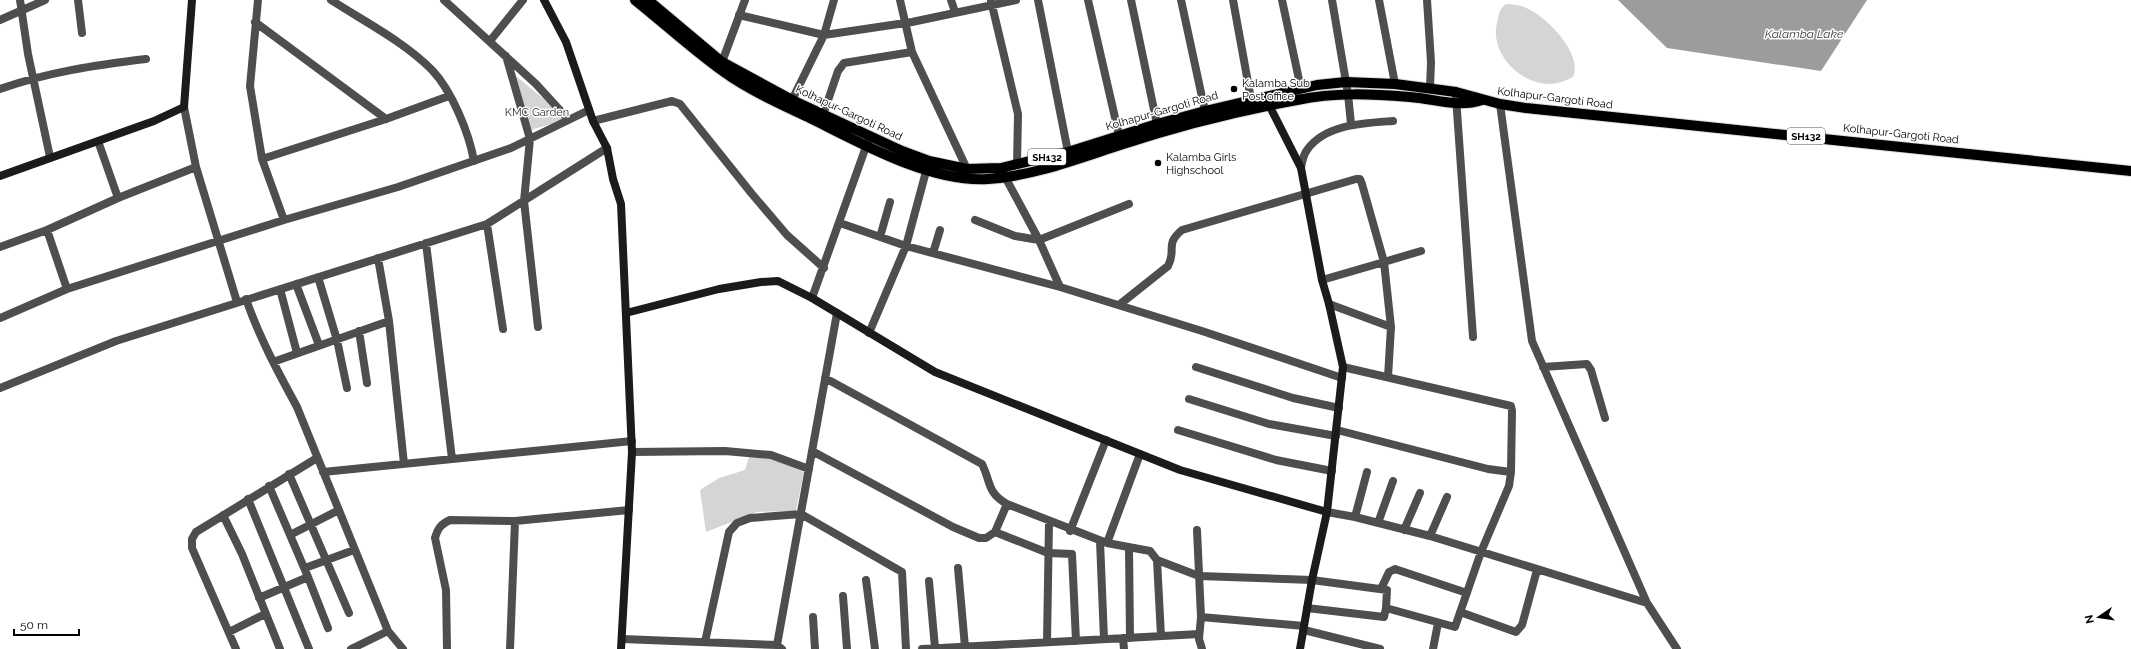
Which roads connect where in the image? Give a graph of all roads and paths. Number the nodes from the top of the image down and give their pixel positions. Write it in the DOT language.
graph roads {
  1 [pos="20,0"];
  2 [pos="45,0"];
  3 [pos="81,0"];
  4 [pos="192,0"];
  5 [pos="258,0"];
  6 [pos="331,0"];
  7 [pos="444,0"];
  8 [pos="523,0"];
  9 [pos="544,0"];
  10 [pos="635,0"];
  11 [pos="648,0"];
  12 [pos="745,0"];
  13 [pos="834,0"];
  14 [pos="900,0"];
  15 [pos="951,0"];
  16 [pos="1016,0"];
  17 [pos="1038,0"];
  18 [pos="1088,0"];
  19 [pos="1131,0"];
  20 [pos="1181,0"];
  21 [pos="1233,0"];
  22 [pos="1282,0"];
  23 [pos="1332,0"];
  24 [pos="1379,0"];
  25 [pos="1427,0"];
  26 [pos="992,3"];
  27 [pos="21,11"];
  28 [pos="955,12"];
  29 [pos="739,15"];
  30 [pos="0,20"];
  31 [pos="256,22"];
  32 [pos="905,23"];
  33 [pos="82,33"];
  34 [pos="824,35"];
  35 [pos="490,41"];
  36 [pos="912,52"];
  37 [pos="506,56"];
  38 [pos="146,59"];
  39 [pos="722,62"];
  40 [pos="33,77"];
  41 [pos="1346,82"];
  42 [pos="1395,84"];
  43 [pos="1430,88"];
  44 [pos="0,89"];
  45 [pos="1301,89"];
  46 [pos="1456,92"];
  47 [pos="1348,94"];
  48 [pos="449,96"];
  49 [pos="1251,99"];
  50 [pos="792,100"];
  51 [pos="1482,100"];
  52 [pos="1456,104"];
  53 [pos="1500,104"];
  54 [pos="1269,105"];
  55 [pos="184,107"];
  56 [pos="589,110"];
  57 [pos="1205,111"];
  58 [pos="823,115"];
  59 [pos="386,119"];
  60 [pos="568,119"];
  61 [pos="593,121"];
  62 [pos="1393,121"];
  63 [pos="1157,124"];
  64 [pos="1351,124"];
  65 [pos="1119,136"];
  66 [pos="530,139"];
  67 [pos="98,141"];
  68 [pos="868,141"];
  69 [pos="607,148"];
  70 [pos="1068,152"];
  71 [pos="50,157"];
  72 [pos="262,159"];
  73 [pos="474,161"];
  74 [pos="1017,164"];
  75 [pos="928,165"];
  76 [pos="196,167"];
  77 [pos="1300,168"];
  78 [pos="966,169"];
  79 [pos="2131,170"];
  80 [pos="1003,173"];
  81 [pos="0,176"];
  82 [pos="1306,192"];
  83 [pos="118,198"];
  84 [pos="524,201"];
  85 [pos="890,202"];
  86 [pos="1129,204"];
  87 [pos="284,220"];
  88 [pos="975,220"];
  89 [pos="840,223"];
  90 [pos="487,224"];
  91 [pos="47,230"];
  92 [pos="940,230"];
  93 [pos="880,237"];
  94 [pos="219,240"];
  95 [pos="1039,240"];
  96 [pos="426,243"];
  97 [pos="906,246"];
  98 [pos="0,247"];
  99 [pos="1421,251"];
  100 [pos="933,253"];
  101 [pos="378,258"];
  102 [pos="1384,262"];
  103 [pos="824,268"];
  104 [pos="318,277"];
  105 [pos="1322,280"];
  106 [pos="296,284"];
  107 [pos="1060,287"];
  108 [pos="67,289"];
  109 [pos="280,289"];
  110 [pos="812,298"];
  111 [pos="246,299"];
  112 [pos="237,302"];
  113 [pos="1329,304"];
  114 [pos="1119,305"];
  115 [pos="626,313"];
  116 [pos="837,313"];
  117 [pos="0,318"];
  118 [pos="389,321"];
  119 [pos="538,327"];
  120 [pos="1391,327"];
  121 [pos="503,329"];
  122 [pos="358,331"];
  123 [pos="869,332"];
  124 [pos="1473,337"];
  125 [pos="336,340"];
  126 [pos="319,345"];
  127 [pos="297,353"];
  128 [pos="273,362"];
  129 [pos="1196,367"];
  130 [pos="1343,367"];
  131 [pos="1543,367"];
  132 [pos="1388,377"];
  133 [pos="825,378"];
  134 [pos="1342,378"];
  135 [pos="367,384"];
  136 [pos="0,388"];
  137 [pos="347,388"];
  138 [pos="1189,399"];
  139 [pos="1339,408"];
  140 [pos="1605,418"];
  141 [pos="1178,430"];
  142 [pos="1336,433"];
  143 [pos="1106,440"];
  144 [pos="632,441"];
  145 [pos="812,451"];
  146 [pos="632,452"];
  147 [pos="1140,454"];
  148 [pos="318,458"];
  149 [pos="452,459"];
  150 [pos="404,464"];
  151 [pos="809,469"];
  152 [pos="1332,471"];
  153 [pos="323,472"];
  154 [pos="1367,472"];
  155 [pos="1511,472"];
  156 [pos="290,474"];
  157 [pos="1393,481"];
  158 [pos="269,486"];
  159 [pos="1420,493"];
  160 [pos="1447,497"];
  161 [pos="248,499"];
  162 [pos="1007,504"];
  163 [pos="339,510"];
  164 [pos="628,510"];
  165 [pos="1327,512"];
  166 [pos="801,514"];
  167 [pos="223,515"];
  168 [pos="1355,517"];
  169 [pos="515,521"];
  170 [pos="1049,522"];
  171 [pos="1378,523"];
  172 [pos="311,524"];
  173 [pos="1070,530"];
  174 [pos="1197,530"];
  175 [pos="1404,530"];
  176 [pos="995,532"];
  177 [pos="290,535"];
  178 [pos="1430,536"];
  179 [pos="1103,542"];
  180 [pos="1129,547"];
  181 [pos="354,550"];
  182 [pos="1481,552"];
  183 [pos="1048,553"];
  184 [pos="326,560"];
  185 [pos="1156,560"];
  186 [pos="305,568"];
  187 [pos="958,568"];
  188 [pos="1537,570"];
  189 [pos="1199,576"];
  190 [pos="308,577"];
  191 [pos="866,580"];
  192 [pos="1312,580"];
  193 [pos="930,581"];
  194 [pos="284,587"];
  195 [pos="1381,589"];
  196 [pos="1467,593"];
  197 [pos="843,596"];
  198 [pos="259,598"];
  199 [pos="1647,603"];
  200 [pos="1307,608"];
  201 [pos="1386,608"];
  202 [pos="1460,612"];
  203 [pos="349,613"];
  204 [pos="265,614"];
  205 [pos="813,617"];
  206 [pos="1201,617"];
  207 [pos="1438,623"];
  208 [pos="328,628"];
  209 [pos="1304,628"];
  210 [pos="388,631"];
  211 [pos="229,632"];
  212 [pos="1199,634"];
  213 [pos="1161,636"];
  214 [pos="1127,638"];
  215 [pos="622,639"];
  216 [pos="1104,639"];
  217 [pos="1092,640"];
  218 [pos="1076,641"];
  219 [pos="705,642"];
  220 [pos="1042,645"];
  221 [pos="1064,645"];
  222 [pos="765,647"];
  223 [pos="779,647"];
  224 [pos="969,647"];
  225 [pos="1010,647"];
  226 [pos="941,648"];
  227 [pos="236,649"];
  228 [pos="280,649"];
  229 [pos="309,649"];
  230 [pos="351,649"];
  231 [pos="403,649"];
  232 [pos="447,649"];
  233 [pos="510,649"];
  234 [pos="621,649"];
  235 [pos="815,649"];
  236 [pos="847,649"];
  237 [pos="875,649"];
  238 [pos="906,649"];
  239 [pos="922,649"];
  240 [pos="1092,649"];
  241 [pos="1124,649"];
  242 [pos="1202,649"];
  243 [pos="1300,649"];
  244 [pos="1380,649"];
  245 [pos="1433,649"];
  246 [pos="1677,649"];
  1 -- 27 [label="street"];
  2 -- 27 [label="street"];
  3 -- 33 [label="street"];
  4 -- 55 [label="street"];
  5 -- 31 [label="street"];
  6 -- 48 [label="street"];
  7 -- 35 [label="street"];
  8 -- 35 [label="street"];
  9 -- 56 [label="street"];
  10 -- 68 [label="main road"];
  11 -- 39 [label="main road, Kolhapur-Gargoti Road"];
  12 -- 29 [label="street"];
  13 -- 34 [label="street"];
  14 -- 32 [label="street"];
  15 -- 28 [label="street"];
  16 -- 26 [label="street"];
  17 -- 70 [label="street"];
  18 -- 65 [label="street"];
  19 -- 63 [label="street"];
  20 -- 57 [label="street"];
  21 -- 49 [label="street"];
  22 -- 45 [label="street"];
  23 -- 41 [label="street"];
  24 -- 42 [label="street"];
  25 -- 43 [label="street"];
  26 -- 28 [label="street"];
  26 -- 74 [label="street"];
  27 -- 30 [label="street"];
  27 -- 40 [label="street"];
  28 -- 32 [label="street"];
  29 -- 34 [label="street"];
  29 -- 39 [label="street"];
  31 -- 59 [label="street"];
  31 -- 72 [label="street"];
  32 -- 34 [label="street"];
  32 -- 36 [label="street"];
  34 -- 50 [label="street"];
  35 -- 37 [label="street"];
  36 -- 58 [label="street"];
  36 -- 78 [label="street"];
  37 -- 60 [label="street"];
  37 -- 66 [label="street"];
  38 -- 40 [label="street"];
  39 -- 50 [label="main road, Kolhapur-Gargoti Road"];
  40 -- 44 [label="street"];
  40 -- 71 [label="street"];
  41 -- 42 [label="main road, Kolhapur-Gargoti Road / SH132"];
  41 -- 45 [label="main road, Kolhapur-Gargoti Road / SH132"];
  41 -- 47 [label="street"];
  42 -- 43 [label="main road, Kolhapur-Gargoti Road / SH132"];
  43 -- 46 [label="main road, Kolhapur-Gargoti Road / SH132"];
  45 -- 49 [label="main road, Kolhapur-Gargoti Road / SH132"];
  46 -- 51 [label="main road, Kolhapur-Gargoti Road / SH132"];
  46 -- 52 [label="street"];
  47 -- 52 [label="main road"];
  47 -- 54 [label="main road"];
  47 -- 64 [label="street"];
  48 -- 59 [label="street"];
  48 -- 73 [label="street"];
  49 -- 57 [label="main road, Kolhapur-Gargoti Road / SH132"];
  50 -- 58 [label="main road, Kolhapur-Gargoti Road"];
  51 -- 52 [label="main road"];
  51 -- 53 [label="main road, Kolhapur-Gargoti Road / SH132"];
  52 -- 124 [label="street"];
  53 -- 79 [label="main road, Kolhapur-Gargoti Road / SH132"];
  53 -- 131 [label="street"];
  54 -- 77 [label="street"];
  54 -- 80 [label="main road"];
  55 -- 67 [label="street"];
  55 -- 76 [label="street"];
  56 -- 60 [label="street"];
  56 -- 61 [label="street"];
  57 -- 63 [label="main road, Kolhapur-Gargoti Road / SH132"];
  58 -- 68 [label="main road, Kolhapur-Gargoti Road"];
  59 -- 72 [label="street"];
  60 -- 66 [label="street"];
  61 -- 69 [label="street"];
  61 -- 103 [label="street"];
  62 -- 64 [label="street"];
  63 -- 65 [label="main road, Kolhapur-Gargoti Road / SH132"];
  64 -- 77 [label="street"];
  65 -- 70 [label="main road, Kolhapur-Gargoti Road / SH132"];
  66 -- 73 [label="street"];
  66 -- 84 [label="street"];
  67 -- 71 [label="street"];
  67 -- 83 [label="street"];
  68 -- 75 [label="main road"];
  68 -- 89 [label="street"];
  69 -- 84 [label="street"];
  69 -- 115 [label="street"];
  70 -- 74 [label="main road, Kolhapur-Gargoti Road / SH132"];
  71 -- 81 [label="street"];
  72 -- 87 [label="street"];
  73 -- 87 [label="street"];
  74 -- 80 [label="main road, Kolhapur-Gargoti Road / SH132"];
  75 -- 78 [label="main road, Kolhapur-Gargoti Road / SH132"];
  75 -- 80 [label="main road"];
  75 -- 97 [label="street"];
  76 -- 83 [label="street"];
  76 -- 94 [label="street"];
  77 -- 82 [label="street"];
  78 -- 80 [label="main road, Kolhapur-Gargoti Road / SH132"];
  80 -- 95 [label="street"];
  82 -- 102 [label="street"];
  82 -- 105 [label="street"];
  82 -- 114 [label="street"];
  83 -- 91 [label="street"];
  84 -- 90 [label="street"];
  84 -- 119 [label="street"];
  85 -- 93 [label="street"];
  86 -- 95 [label="street"];
  87 -- 94 [label="street"];
  88 -- 95 [label="street"];
  89 -- 93 [label="street"];
  89 -- 103 [label="street"];
  90 -- 96 [label="street"];
  90 -- 121 [label="street"];
  91 -- 98 [label="street"];
  91 -- 108 [label="street"];
  92 -- 100 [label="street"];
  93 -- 97 [label="street"];
  94 -- 108 [label="street"];
  94 -- 112 [label="street"];
  95 -- 107 [label="street"];
  96 -- 101 [label="street"];
  96 -- 149 [label="street"];
  97 -- 100 [label="street"];
  97 -- 123 [label="street"];
  99 -- 102 [label="street"];
  100 -- 107 [label="street"];
  101 -- 104 [label="street"];
  101 -- 118 [label="street"];
  102 -- 105 [label="street"];
  102 -- 120 [label="street"];
  103 -- 110 [label="street"];
  104 -- 106 [label="street"];
  104 -- 125 [label="street"];
  105 -- 113 [label="street"];
  106 -- 109 [label="street"];
  106 -- 126 [label="street"];
  107 -- 114 [label="street"];
  108 -- 117 [label="street"];
  109 -- 111 [label="street"];
  109 -- 127 [label="street"];
  110 -- 115 [label="street"];
  110 -- 116 [label="street"];
  111 -- 112 [label="street"];
  111 -- 128 [label="street"];
  112 -- 136 [label="street"];
  113 -- 120 [label="street"];
  113 -- 130 [label="street"];
  114 -- 134 [label="street"];
  115 -- 144 [label="street"];
  116 -- 123 [label="street"];
  116 -- 133 [label="street"];
  118 -- 122 [label="street"];
  118 -- 150 [label="street"];
  120 -- 132 [label="street"];
  122 -- 125 [label="street"];
  122 -- 135 [label="street"];
  123 -- 143 [label="street"];
  125 -- 126 [label="street"];
  125 -- 137 [label="street"];
  126 -- 127 [label="street"];
  127 -- 128 [label="street"];
  128 -- 148 [label="street"];
  129 -- 139 [label="street"];
  130 -- 132 [label="street"];
  130 -- 134 [label="street"];
  131 -- 140 [label="street"];
  131 -- 199 [label="street"];
  132 -- 155 [label="street"];
  133 -- 145 [label="street"];
  133 -- 162 [label="street"];
  134 -- 139 [label="street"];
  138 -- 142 [label="street"];
  139 -- 142 [label="street"];
  141 -- 152 [label="street"];
  142 -- 152 [label="street"];
  142 -- 155 [label="street"];
  143 -- 147 [label="street"];
  143 -- 173 [label="street"];
  144 -- 146 [label="street"];
  144 -- 149 [label="street"];
  145 -- 151 [label="street"];
  145 -- 176 [label="street"];
  146 -- 151 [label="street"];
  146 -- 164 [label="street"];
  147 -- 165 [label="street"];
  147 -- 179 [label="street"];
  148 -- 153 [label="street"];
  148 -- 156 [label="street"];
  149 -- 150 [label="street"];
  150 -- 153 [label="street"];
  151 -- 166 [label="street"];
  152 -- 165 [label="street"];
  153 -- 163 [label="street"];
  154 -- 168 [label="street"];
  155 -- 182 [label="street"];
  156 -- 158 [label="street"];
  156 -- 172 [label="street"];
  157 -- 171 [label="street"];
  158 -- 161 [label="street"];
  158 -- 177 [label="street"];
  159 -- 175 [label="street"];
  160 -- 178 [label="street"];
  161 -- 167 [label="street"];
  161 -- 194 [label="street"];
  162 -- 170 [label="street"];
  162 -- 176 [label="street"];
  163 -- 172 [label="street"];
  163 -- 181 [label="street"];
  164 -- 169 [label="street"];
  164 -- 215 [label="street"];
  165 -- 168 [label="street"];
  165 -- 192 [label="street"];
  166 -- 219 [label="street"];
  166 -- 223 [label="street"];
  166 -- 238 [label="street"];
  167 -- 198 [label="street"];
  167 -- 211 [label="street"];
  168 -- 171 [label="street"];
  169 -- 232 [label="street"];
  169 -- 233 [label="street"];
  170 -- 173 [label="street"];
  170 -- 183 [label="street"];
  171 -- 175 [label="street"];
  172 -- 177 [label="street"];
  172 -- 184 [label="street"];
  173 -- 179 [label="street"];
  174 -- 189 [label="street"];
  175 -- 178 [label="street"];
  176 -- 183 [label="street"];
  177 -- 186 [label="street"];
  178 -- 182 [label="street"];
  179 -- 180 [label="street"];
  179 -- 216 [label="street"];
  180 -- 185 [label="street"];
  180 -- 214 [label="street"];
  181 -- 184 [label="street"];
  181 -- 210 [label="street"];
  182 -- 188 [label="street"];
  182 -- 196 [label="street"];
  183 -- 218 [label="street"];
  183 -- 220 [label="street"];
  184 -- 186 [label="street"];
  184 -- 203 [label="street"];
  185 -- 189 [label="street"];
  185 -- 213 [label="street"];
  186 -- 190 [label="street"];
  187 -- 224 [label="street"];
  188 -- 199 [label="street"];
  188 -- 202 [label="street"];
  189 -- 192 [label="street"];
  189 -- 206 [label="street"];
  190 -- 194 [label="street"];
  190 -- 208 [label="street"];
  191 -- 237 [label="street"];
  192 -- 195 [label="street"];
  192 -- 200 [label="street"];
  193 -- 226 [label="street"];
  194 -- 198 [label="street"];
  194 -- 229 [label="street"];
  195 -- 196 [label="street"];
  195 -- 201 [label="street"];
  196 -- 202 [label="street"];
  197 -- 236 [label="street"];
  198 -- 204 [label="street"];
  199 -- 246 [label="street"];
  200 -- 201 [label="street"];
  200 -- 209 [label="street"];
  201 -- 207 [label="street"];
  202 -- 207 [label="street"];
  204 -- 211 [label="street"];
  204 -- 228 [label="street"];
  205 -- 235 [label="street"];
  206 -- 209 [label="street"];
  206 -- 212 [label="street"];
  207 -- 245 [label="street"];
  209 -- 243 [label="street"];
  209 -- 244 [label="street"];
  210 -- 230 [label="street"];
  210 -- 231 [label="street"];
  211 -- 227 [label="street"];
  212 -- 213 [label="street"];
  212 -- 242 [label="street"];
  213 -- 214 [label="street"];
  214 -- 216 [label="street"];
  214 -- 241 [label="street"];
  215 -- 219 [label="street"];
  215 -- 234 [label="street"];
  216 -- 217 [label="street"];
  217 -- 218 [label="street"];
  217 -- 240 [label="street"];
  218 -- 221 [label="street"];
  219 -- 222 [label="street"];
  220 -- 221 [label="street"];
  220 -- 225 [label="street"];
  222 -- 223 [label="street"];
  224 -- 225 [label="street"];
  224 -- 226 [label="street"];
  226 -- 239 [label="street"];
}
